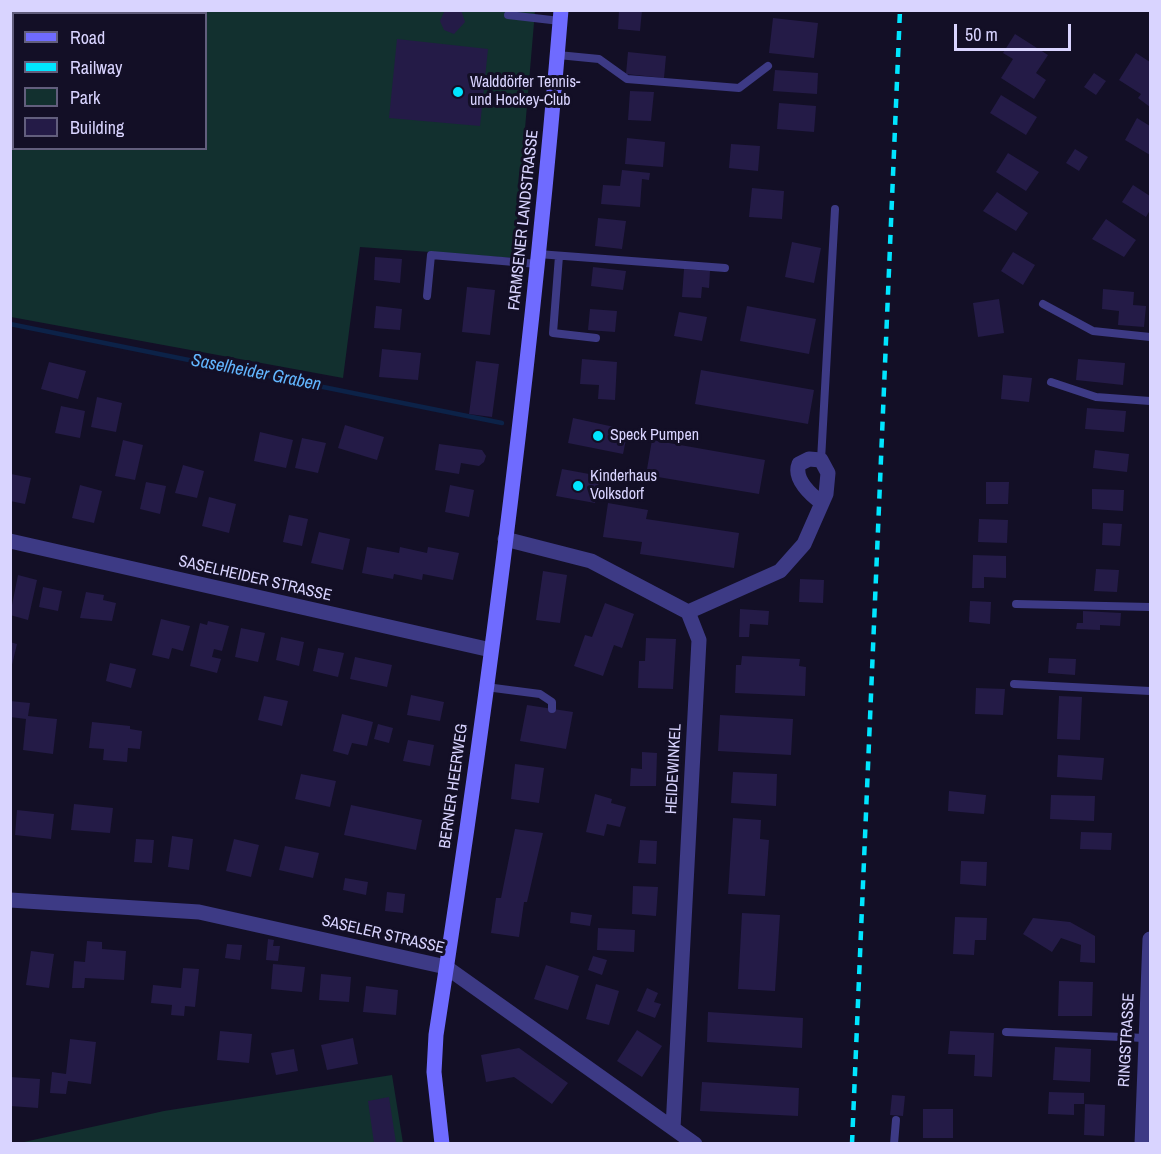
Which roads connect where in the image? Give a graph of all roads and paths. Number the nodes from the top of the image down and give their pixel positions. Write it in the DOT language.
graph roads {
  1 [pos="508,15"];
  2 [pos="560,16"];
  3 [pos="558,55"];
  4 [pos="768,66"];
  5 [pos="835,209"];
  6 [pos="559,256"];
  7 [pos="538,259"];
  8 [pos="725,268"];
  9 [pos="428,296"];
  10 [pos="1043,304"];
  11 [pos="1150,337"];
  12 [pos="596,338"];
  13 [pos="1051,382"];
  14 [pos="1150,401"];
  15 [pos="519,433"];
  16 [pos="821,460"];
  17 [pos="822,503"];
  18 [pos="506,539"];
  19 [pos="10,541"];
  20 [pos="1016,604"];
  21 [pos="1150,607"];
  22 [pos="688,612"];
  23 [pos="491,650"];
  24 [pos="1014,684"];
  25 [pos="486,687"];
  26 [pos="1150,691"];
  27 [pos="552,709"];
  28 [pos="10,900"];
  29 [pos="1150,939"];
  30 [pos="446,967"];
  31 [pos="1006,1032"];
  32 [pos="1145,1038"];
  33 [pos="896,1120"];
  34 [pos="673,1128"];
  35 [pos="442,1143"];
  36 [pos="695,1143"];
  37 [pos="894,1143"];
  38 [pos="1142,1143"];
  1 -- 2 [label="lane"];
  2 -- 3 [label="main road, FARMSENER LANDSTRASSE"];
  3 -- 4 [label="lane"];
  3 -- 7 [label="main road, FARMSENER LANDSTRASSE"];
  5 -- 16 [label="lane"];
  6 -- 7 [label="lane"];
  6 -- 8 [label="lane"];
  6 -- 12 [label="lane"];
  7 -- 9 [label="lane"];
  7 -- 15 [label="main road, FARMSENER LANDSTRASSE"];
  10 -- 11 [label="lane"];
  13 -- 14 [label="lane"];
  15 -- 18 [label="main road, BERNER HEERWEG"];
  16 -- 17 [label="street"];
  16 -- 17 [label="street"];
  17 -- 22 [label="street"];
  18 -- 22 [label="street"];
  18 -- 23 [label="main road, BERNER HEERWEG"];
  19 -- 23 [label="street, SASELHEIDER STRASSE"];
  20 -- 21 [label="lane"];
  22 -- 34 [label="street, HEIDEWINKEL"];
  23 -- 25 [label="main road, BERNER HEERWEG"];
  24 -- 26 [label="lane"];
  25 -- 27 [label="lane"];
  25 -- 30 [label="main road, BERNER HEERWEG"];
  28 -- 30 [label="street, SASELER STRASSE"];
  29 -- 32 [label="street, RINGSTRASSE"];
  30 -- 34 [label="street, SASELER STRASSE"];
  30 -- 35 [label="main road, BERNER HEERWEG"];
  31 -- 32 [label="lane"];
  32 -- 38 [label="street, RINGSTRASSE"];
  33 -- 37 [label="lane"];
  34 -- 36 [label="street, SASELER STRASSE"];
}
